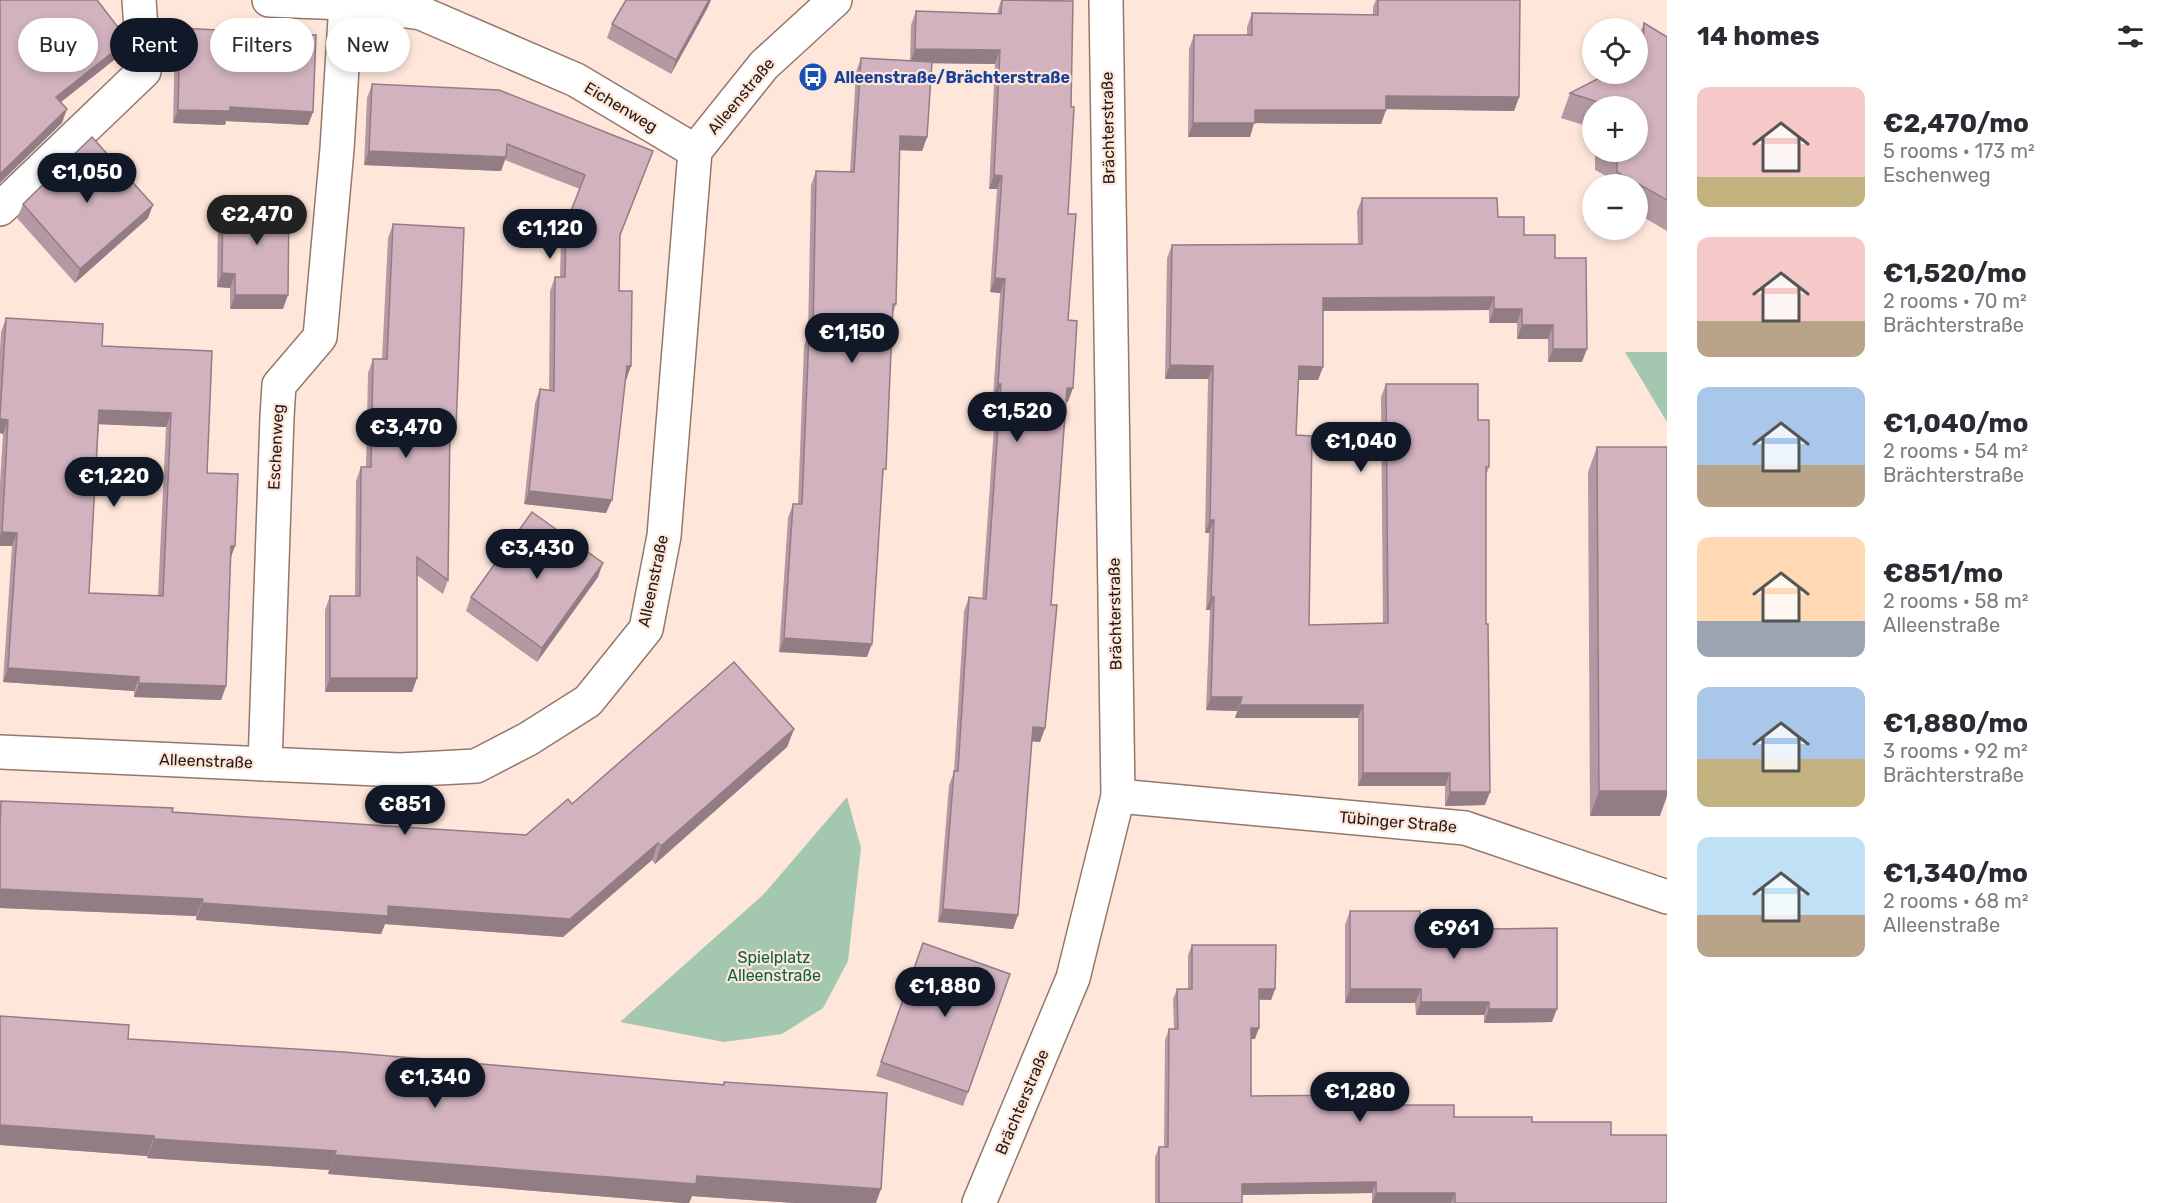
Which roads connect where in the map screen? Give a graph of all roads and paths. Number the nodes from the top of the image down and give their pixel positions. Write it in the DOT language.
graph roads {
  1 [pos="139,0"];
  2 [pos="269,0"];
  3 [pos="835,0"];
  4 [pos="1106,0"];
  5 [pos="346,3"];
  6 [pos="695,151"];
  7 [pos="0,209"];
  8 [pos="0,752"];
  9 [pos="265,764"];
  10 [pos="1118,796"];
  11 [pos="1667,897"];
  12 [pos="979,1203"];
  1 -- 7 [label="street"];
  2 -- 5 [label="street, Eichenweg"];
  3 -- 6 [label="street, Alleenstraße"];
  4 -- 10 [label="street, Brächterstraße"];
  5 -- 6 [label="street, Eichenweg"];
  5 -- 9 [label="street, Eschenweg"];
  6 -- 9 [label="street, Alleenstraße"];
  8 -- 9 [label="street, Alleenstraße"];
  10 -- 11 [label="street, Tübinger Straße"];
  10 -- 12 [label="street, Brächterstraße"];
}
